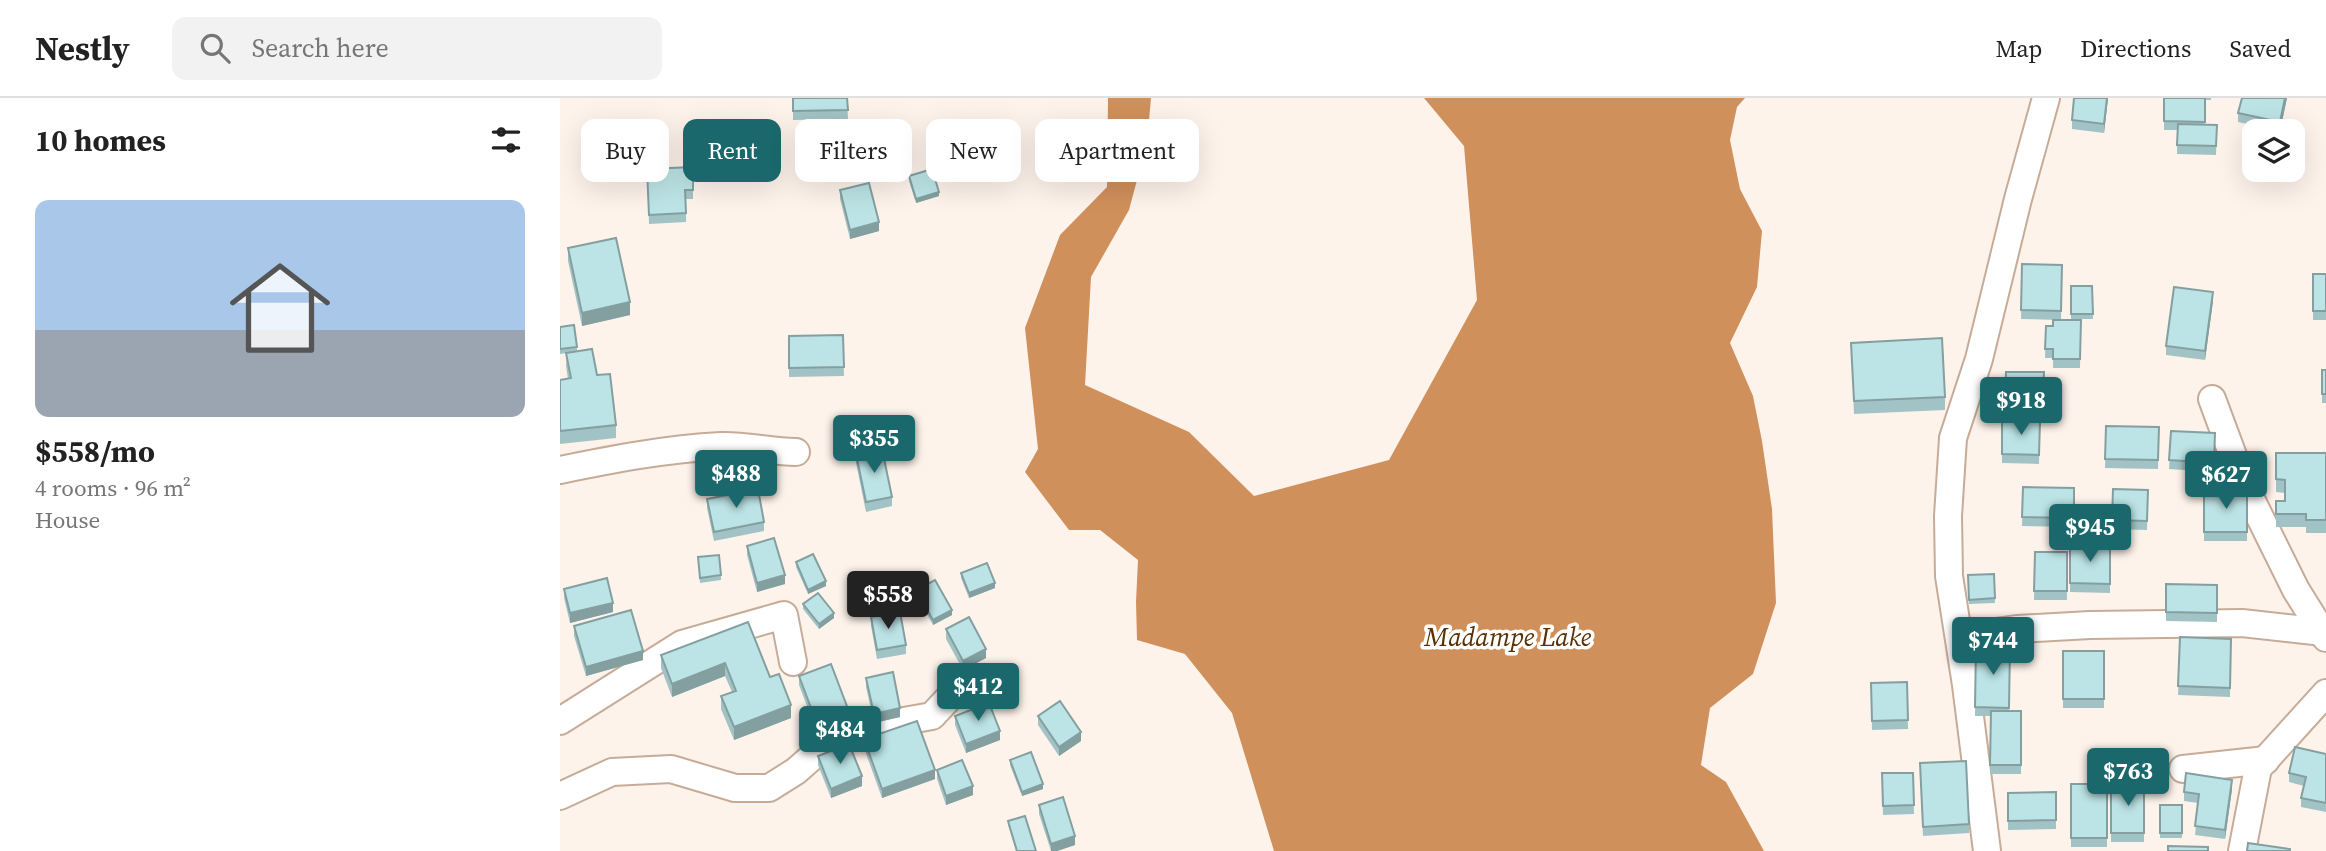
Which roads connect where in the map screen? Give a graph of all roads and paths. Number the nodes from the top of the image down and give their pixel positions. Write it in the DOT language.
graph roads {
  1 [pos="2046,98"];
  2 [pos="2212,399"];
  3 [pos="796,452"];
  4 [pos="560,470"];
  5 [pos="2324,635"];
  6 [pos="1959,637"];
  7 [pos="793,662"];
  8 [pos="961,685"];
  9 [pos="2326,693"];
  10 [pos="560,721"];
  11 [pos="2266,760"];
  12 [pos="2183,769"];
  13 [pos="560,796"];
  14 [pos="1987,851"];
  15 [pos="2242,851"];
  1 -- 6 [label="street"];
  2 -- 5 [label="street"];
  3 -- 4 [label="street"];
  5 -- 6 [label="street"];
  6 -- 14 [label="street"];
  7 -- 10 [label="street"];
  8 -- 13 [label="street"];
  9 -- 11 [label="street"];
  11 -- 12 [label="street"];
  11 -- 15 [label="street"];
}
